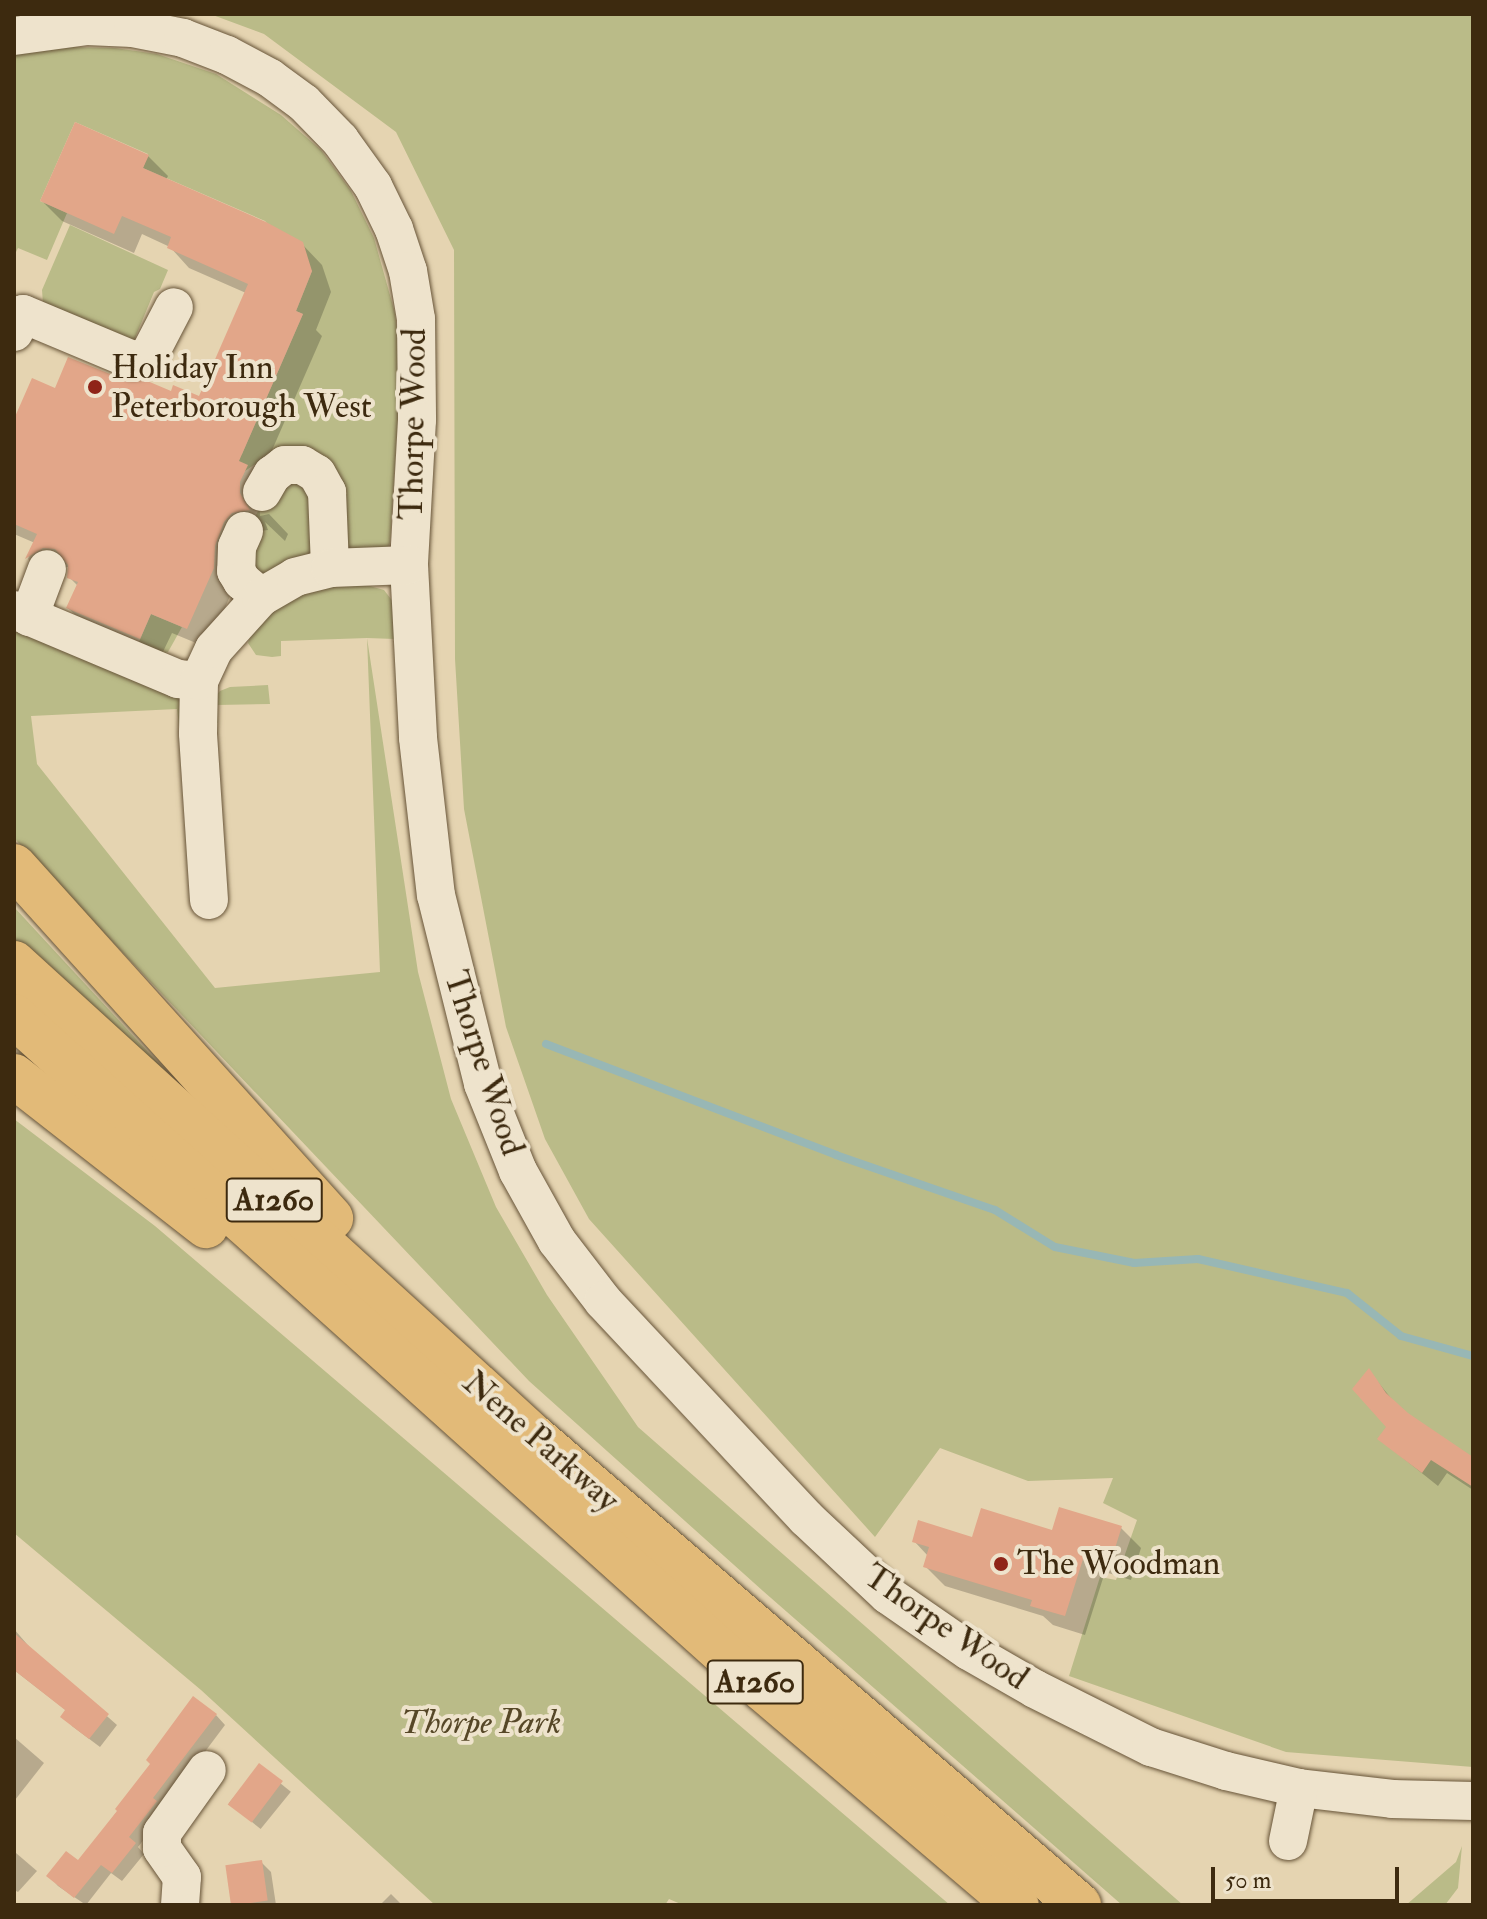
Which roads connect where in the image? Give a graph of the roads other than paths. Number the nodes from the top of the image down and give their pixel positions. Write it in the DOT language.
graph roads {
  1 [pos="14,36"];
  2 [pos="174,307"];
  3 [pos="14,332"];
  4 [pos="262,492"];
  5 [pos="244,531"];
  6 [pos="409,565"];
  7 [pos="330,568"];
  8 [pos="47,569"];
  9 [pos="261,597"];
  10 [pos="21,614"];
  11 [pos="199,681"];
  12 [pos="14,866"];
  13 [pos="209,900"];
  14 [pos="14,963"];
  15 [pos="14,1016"];
  16 [pos="14,1076"];
  17 [pos="516,1445"];
  18 [pos="207,1770"];
  19 [pos="1299,1788"];
  20 [pos="1473,1801"];
  21 [pos="1288,1841"];
  22 [pos="180,1905"];
  23 [pos="1017,1905"];
  24 [pos="1079,1905"];
  1 -- 6 [label="street, Thorpe Wood"];
  2 -- 3 [label="street"];
  4 -- 7 [label="street"];
  5 -- 9 [label="street"];
  6 -- 7 [label="street"];
  6 -- 19 [label="street, Thorpe Wood"];
  7 -- 9 [label="street"];
  8 -- 10 [label="street"];
  9 -- 11 [label="street"];
  10 -- 11 [label="street"];
  11 -- 13 [label="street"];
  12 -- 17 [label="highway"];
  14 -- 17 [label="highway, Nene Parkway / A1260"];
  15 -- 17 [label="highway, Nene Parkway / A1260"];
  16 -- 17 [label="highway"];
  17 -- 23 [label="highway, Nene Parkway / A1260"];
  17 -- 24 [label="highway, Nene Parkway / A1260"];
  18 -- 22 [label="street"];
  19 -- 20 [label="street, Thorpe Wood"];
  19 -- 21 [label="street"];
}
